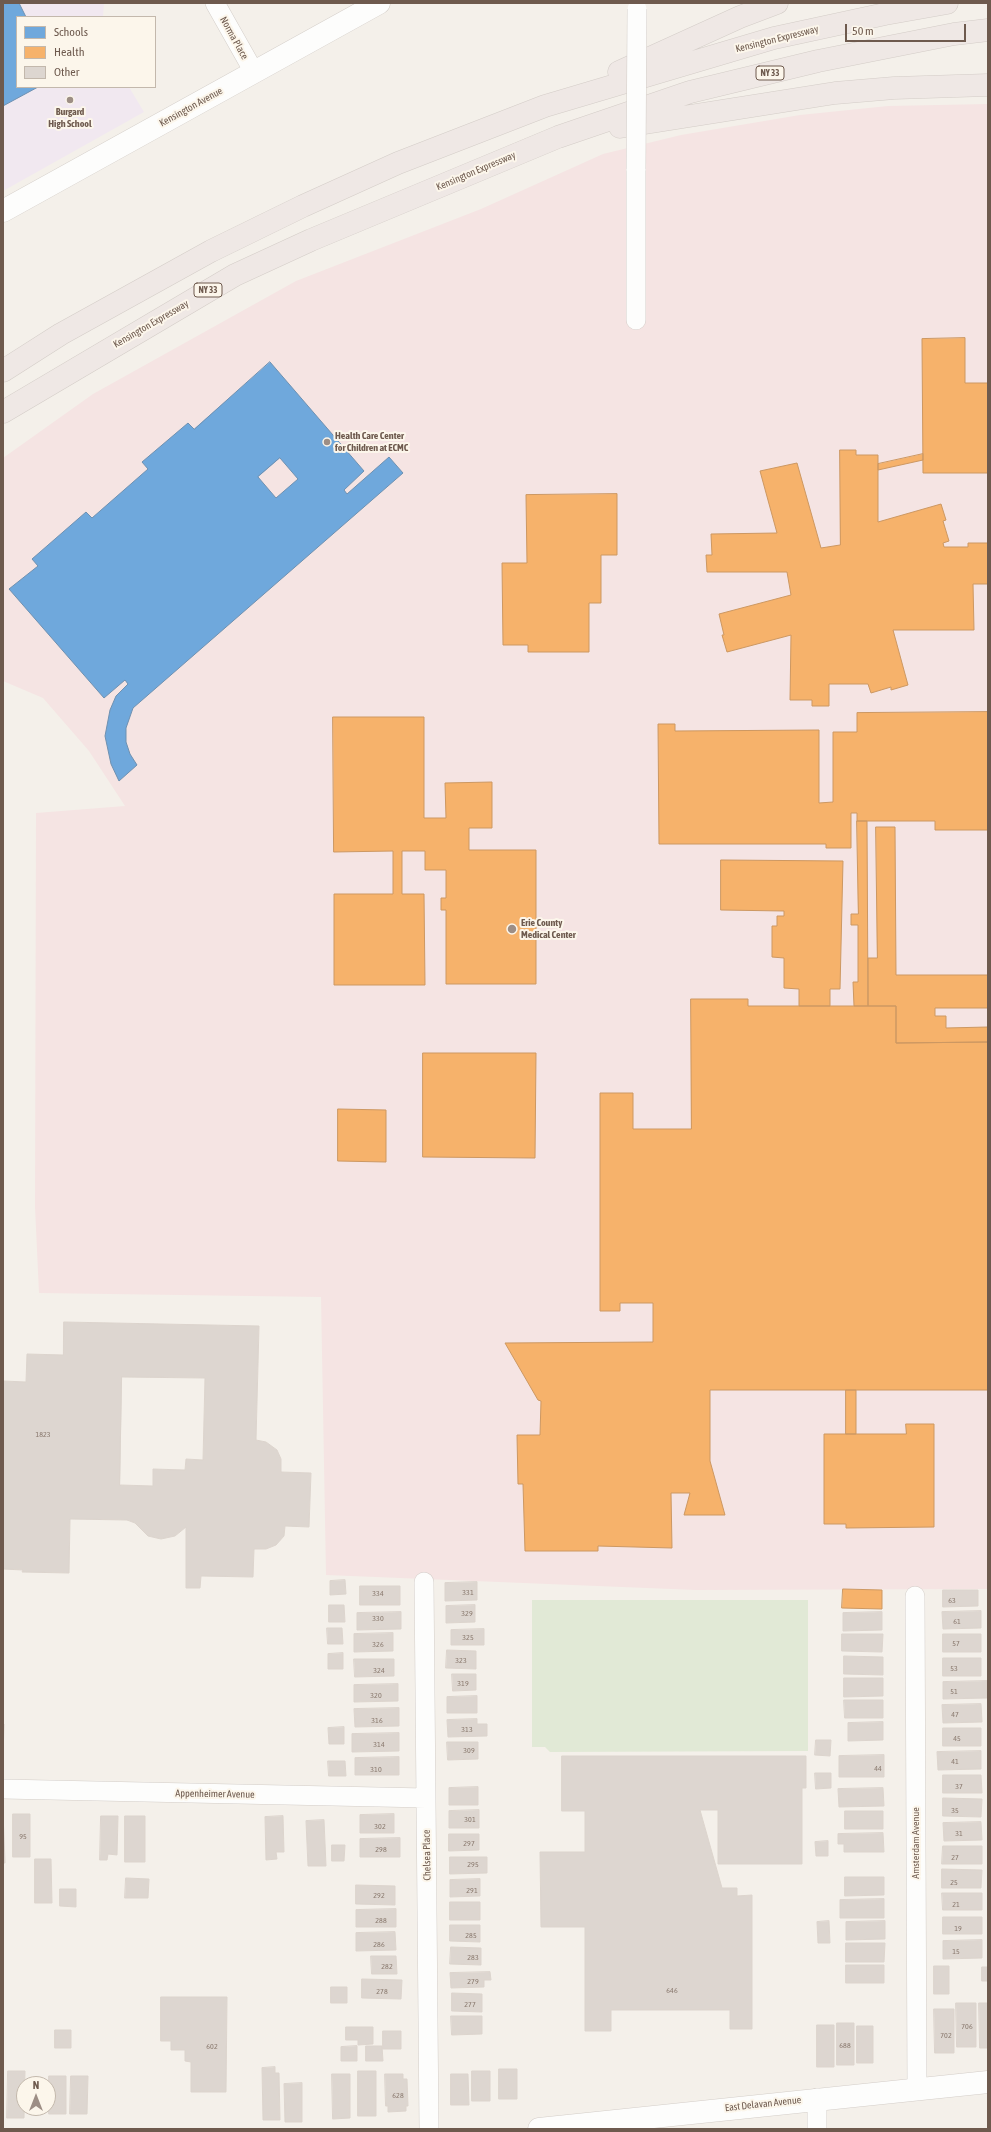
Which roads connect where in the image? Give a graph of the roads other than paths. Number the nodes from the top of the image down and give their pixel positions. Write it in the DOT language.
graph roads {
  1 [pos="215,3"];
  2 [pos="379,3"];
  3 [pos="777,3"];
  4 [pos="947,3"];
  5 [pos="637,6"];
  6 [pos="988,30"];
  7 [pos="254,72"];
  8 [pos="988,85"];
  9 [pos="545,106"];
  10 [pos="558,137"];
  11 [pos="3,211"];
  12 [pos="636,320"];
  13 [pos="3,371"];
  14 [pos="3,412"];
  15 [pos="424,1582"];
  16 [pos="915,1596"];
  17 [pos="3,1789"];
  18 [pos="426,1798"];
  19 [pos="988,2082"];
  20 [pos="917,2090"];
  21 [pos="817,2098"];
  22 [pos="621,2124"];
  23 [pos="430,2129"];
  24 [pos="539,2129"];
  25 [pos="817,2129"];
  1 -- 7 [label="street, Norma Place"];
  2 -- 7 [label="street, Kensington Avenue"];
  3 -- 9 [label="highway"];
  4 -- 9 [label="highway, Kensington Expressway"];
  5 -- 12 [label="street, bridge"];
  6 -- 10 [label="highway, Kensington Expressway / NY 33"];
  7 -- 11 [label="street, Kensington Avenue"];
  8 -- 10 [label="highway"];
  9 -- 13 [label="highway, Kensington Expressway"];
  10 -- 14 [label="highway, Kensington Expressway / NY 33"];
  15 -- 18 [label="street, Chelsea Place"];
  16 -- 20 [label="street, Amsterdam Avenue"];
  17 -- 18 [label="street, Appenheimer Avenue"];
  18 -- 23 [label="street, Chelsea Place"];
  19 -- 20 [label="street, East Delavan Avenue"];
  20 -- 21 [label="street, East Delavan Avenue"];
  21 -- 22 [label="street, East Delavan Avenue"];
  21 -- 25 [label="street"];
  22 -- 24 [label="street, East Delavan Avenue"];
}
